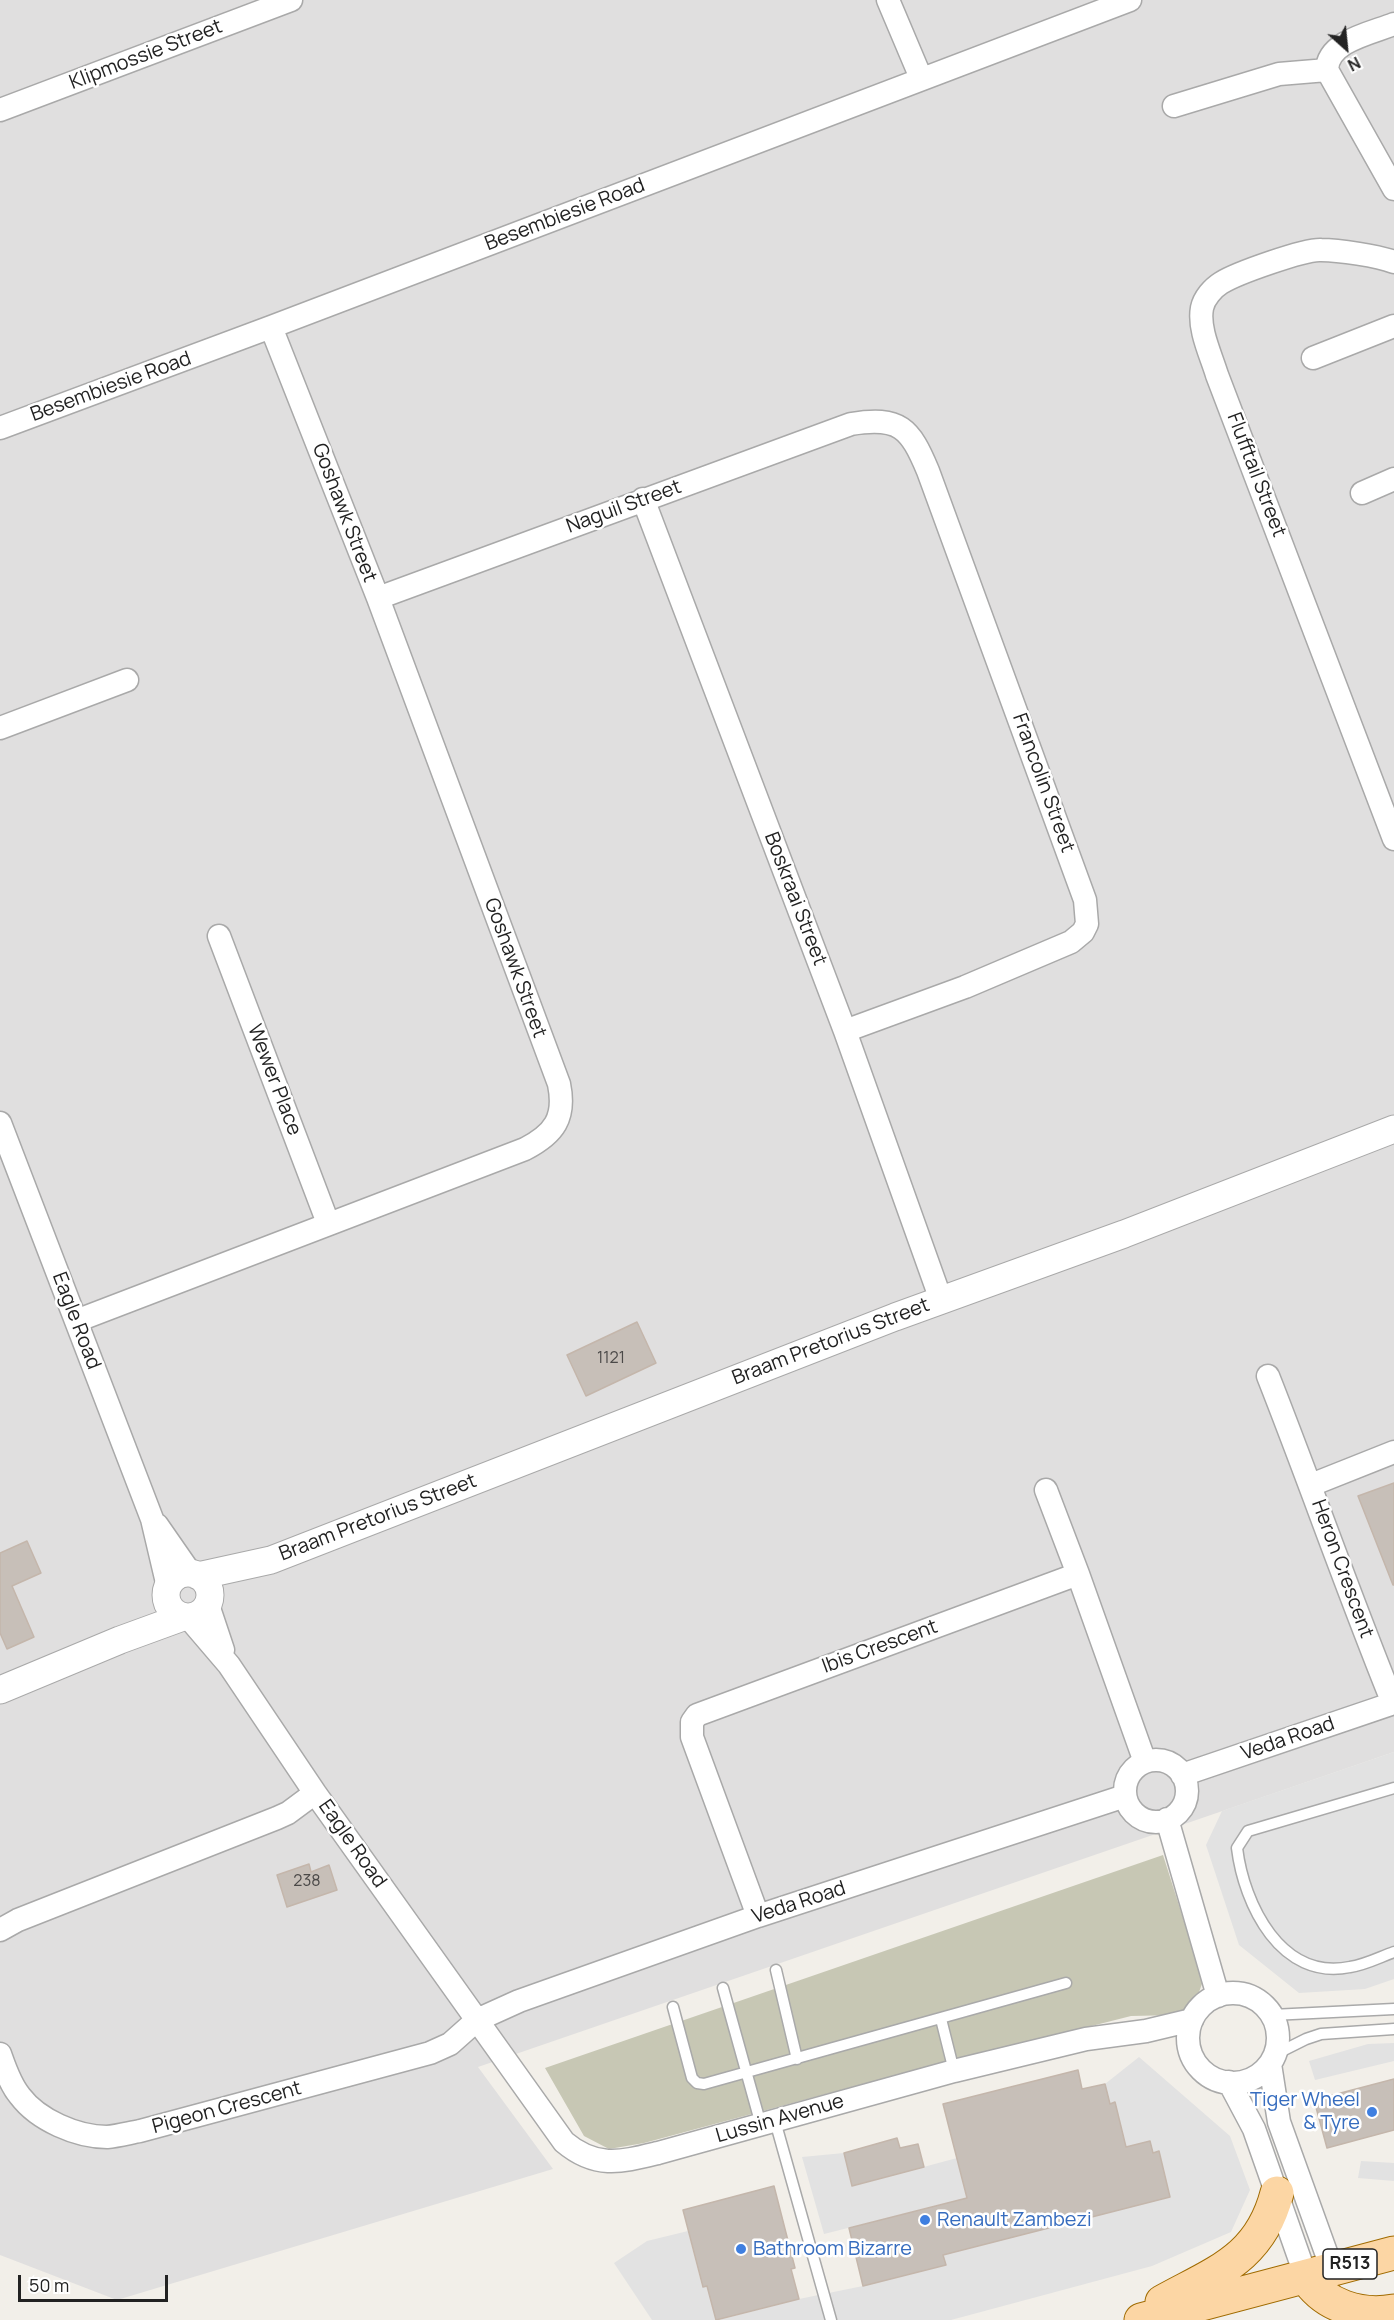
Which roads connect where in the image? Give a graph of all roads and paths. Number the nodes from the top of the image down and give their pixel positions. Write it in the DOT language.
graph roads {
  1 [pos="291,0"];
  2 [pos="888,0"];
  3 [pos="1130,0"];
  4 [pos="1394,24"];
  5 [pos="1327,70"];
  6 [pos="921,78"];
  7 [pos="1174,106"];
  8 [pos="0,110"];
  9 [pos="1394,189"];
  10 [pos="1394,262"];
  11 [pos="1394,326"];
  12 [pos="271,327"];
  13 [pos="1313,358"];
  14 [pos="871,420"];
  15 [pos="0,428"];
  16 [pos="1394,479"];
  17 [pos="1362,493"];
  18 [pos="643,500"];
  19 [pos="378,598"];
  20 [pos="127,680"];
  21 [pos="0,728"];
  22 [pos="1394,839"];
  23 [pos="219,936"];
  24 [pos="845,1031"];
  25 [pos="0,1123"];
  26 [pos="1394,1129"];
  27 [pos="328,1223"];
  28 [pos="941,1300"];
  29 [pos="76,1321"];
  30 [pos="1268,1376"];
  31 [pos="1394,1452"];
  32 [pos="1311,1485"];
  33 [pos="1046,1490"];
  34 [pos="152,1519"];
  35 [pos="1078,1574"];
  36 [pos="167,1591"];
  37 [pos="196,1598"];
  38 [pos="120,1640"];
  39 [pos="0,1690"];
  40 [pos="1394,1703"];
  41 [pos="1145,1762"];
  42 [pos="1182,1775"];
  43 [pos="1394,1788"];
  44 [pos="315,1793"];
  45 [pos="1125,1796"];
  46 [pos="1167,1819"];
  47 [pos="758,1916"];
  48 [pos="0,1930"];
  49 [pos="1394,1952"];
  50 [pos="776,1970"];
  51 [pos="1066,1983"];
  52 [pos="723,1988"];
  53 [pos="1218,1996"];
  54 [pos="673,2007"];
  55 [pos="1394,2009"];
  56 [pos="1272,2015"];
  57 [pos="941,2019"];
  58 [pos="477,2020"];
  59 [pos="1192,2020"];
  60 [pos="1394,2028"];
  61 [pos="1146,2031"];
  62 [pos="1190,2048"];
  63 [pos="0,2054"];
  64 [pos="797,2059"];
  65 [pos="1272,2059"];
  66 [pos="954,2071"];
  67 [pos="747,2073"];
  68 [pos="1229,2082"];
  69 [pos="768,2123"];
  70 [pos="1276,2193"];
  71 [pos="1394,2253"];
  72 [pos="1319,2273"];
  73 [pos="1394,2311"];
  74 [pos="831,2320"];
  75 [pos="1129,2320"];
  76 [pos="1141,2320"];
  1 -- 8 [label="street, Klipmossie Street"];
  2 -- 6 [label="street"];
  3 -- 6 [label="street, Besembiesie Road"];
  4 -- 5 [label="street"];
  5 -- 7 [label="street"];
  5 -- 9 [label="street"];
  6 -- 12 [label="street, Besembiesie Road"];
  10 -- 22 [label="street, Flufftail Street"];
  11 -- 13 [label="street"];
  12 -- 15 [label="street, Besembiesie Road"];
  12 -- 19 [label="street, Goshawk Street"];
  14 -- 18 [label="street, Naguil Street"];
  14 -- 24 [label="street, Francolin Street"];
  16 -- 17 [label="street"];
  18 -- 19 [label="street, Naguil Street"];
  18 -- 24 [label="street, Boskraai Street"];
  19 -- 27 [label="street, Goshawk Street"];
  20 -- 21 [label="street"];
  23 -- 27 [label="street, Wewer Place"];
  24 -- 28 [label="street, Boskraai Street"];
  25 -- 29 [label="street, Eagle Road"];
  26 -- 28 [label="street, Braam Pretorius Street"];
  27 -- 29 [label="street, Goshawk Street"];
  28 -- 37 [label="street, Braam Pretorius Street"];
  29 -- 34 [label="street, Eagle Road"];
  30 -- 32 [label="street"];
  31 -- 32 [label="street, Heron Crescent"];
  32 -- 40 [label="street, Heron Crescent"];
  33 -- 35 [label="street"];
  34 -- 36 [label="street, Eagle Road"];
  34 -- 37 [label="street, Eagle Road"];
  35 -- 41 [label="street"];
  35 -- 47 [label="street, Ibis Crescent"];
  36 -- 37 [label="street"];
  36 -- 38 [label="street, Braam Pretorius Street"];
  37 -- 38 [label="street, Braam Pretorius Street"];
  37 -- 44 [label="street, Eagle Road"];
  38 -- 39 [label="street, Braam Pretorius Street"];
  40 -- 42 [label="street, Veda Road"];
  41 -- 42 [label="street"];
  41 -- 45 [label="street"];
  42 -- 46 [label="street"];
  43 -- 49 [label="lane"];
  44 -- 48 [label="street"];
  44 -- 58 [label="street, Eagle Road"];
  45 -- 46 [label="street"];
  45 -- 47 [label="street, Veda Road"];
  46 -- 53 [label="street"];
  47 -- 58 [label="street, Veda Road"];
  50 -- 64 [label="lane"];
  51 -- 57 [label="lane"];
  52 -- 67 [label="lane"];
  53 -- 56 [label="street"];
  53 -- 59 [label="street"];
  54 -- 67 [label="lane"];
  55 -- 56 [label="lane"];
  56 -- 65 [label="street"];
  57 -- 64 [label="lane"];
  57 -- 66 [label="lane"];
  58 -- 63 [label="street, Pigeon Crescent"];
  58 -- 69 [label="street, Lussin Avenue"];
  59 -- 61 [label="street, Lussin Avenue"];
  59 -- 62 [label="street"];
  60 -- 65 [label="lane"];
  61 -- 62 [label="street, Lussin Avenue"];
  61 -- 66 [label="street, Lussin Avenue"];
  62 -- 68 [label="street"];
  64 -- 67 [label="lane"];
  65 -- 68 [label="street"];
  65 -- 72 [label="street"];
  66 -- 69 [label="street, Lussin Avenue"];
  67 -- 69 [label="lane"];
  68 -- 70 [label="street"];
  69 -- 74 [label="lane"];
  70 -- 72 [label="street"];
  70 -- 75 [label="main road"];
  71 -- 72 [label="main road, R513"];
  72 -- 73 [label="main road"];
  72 -- 76 [label="main road, R513"];
}
